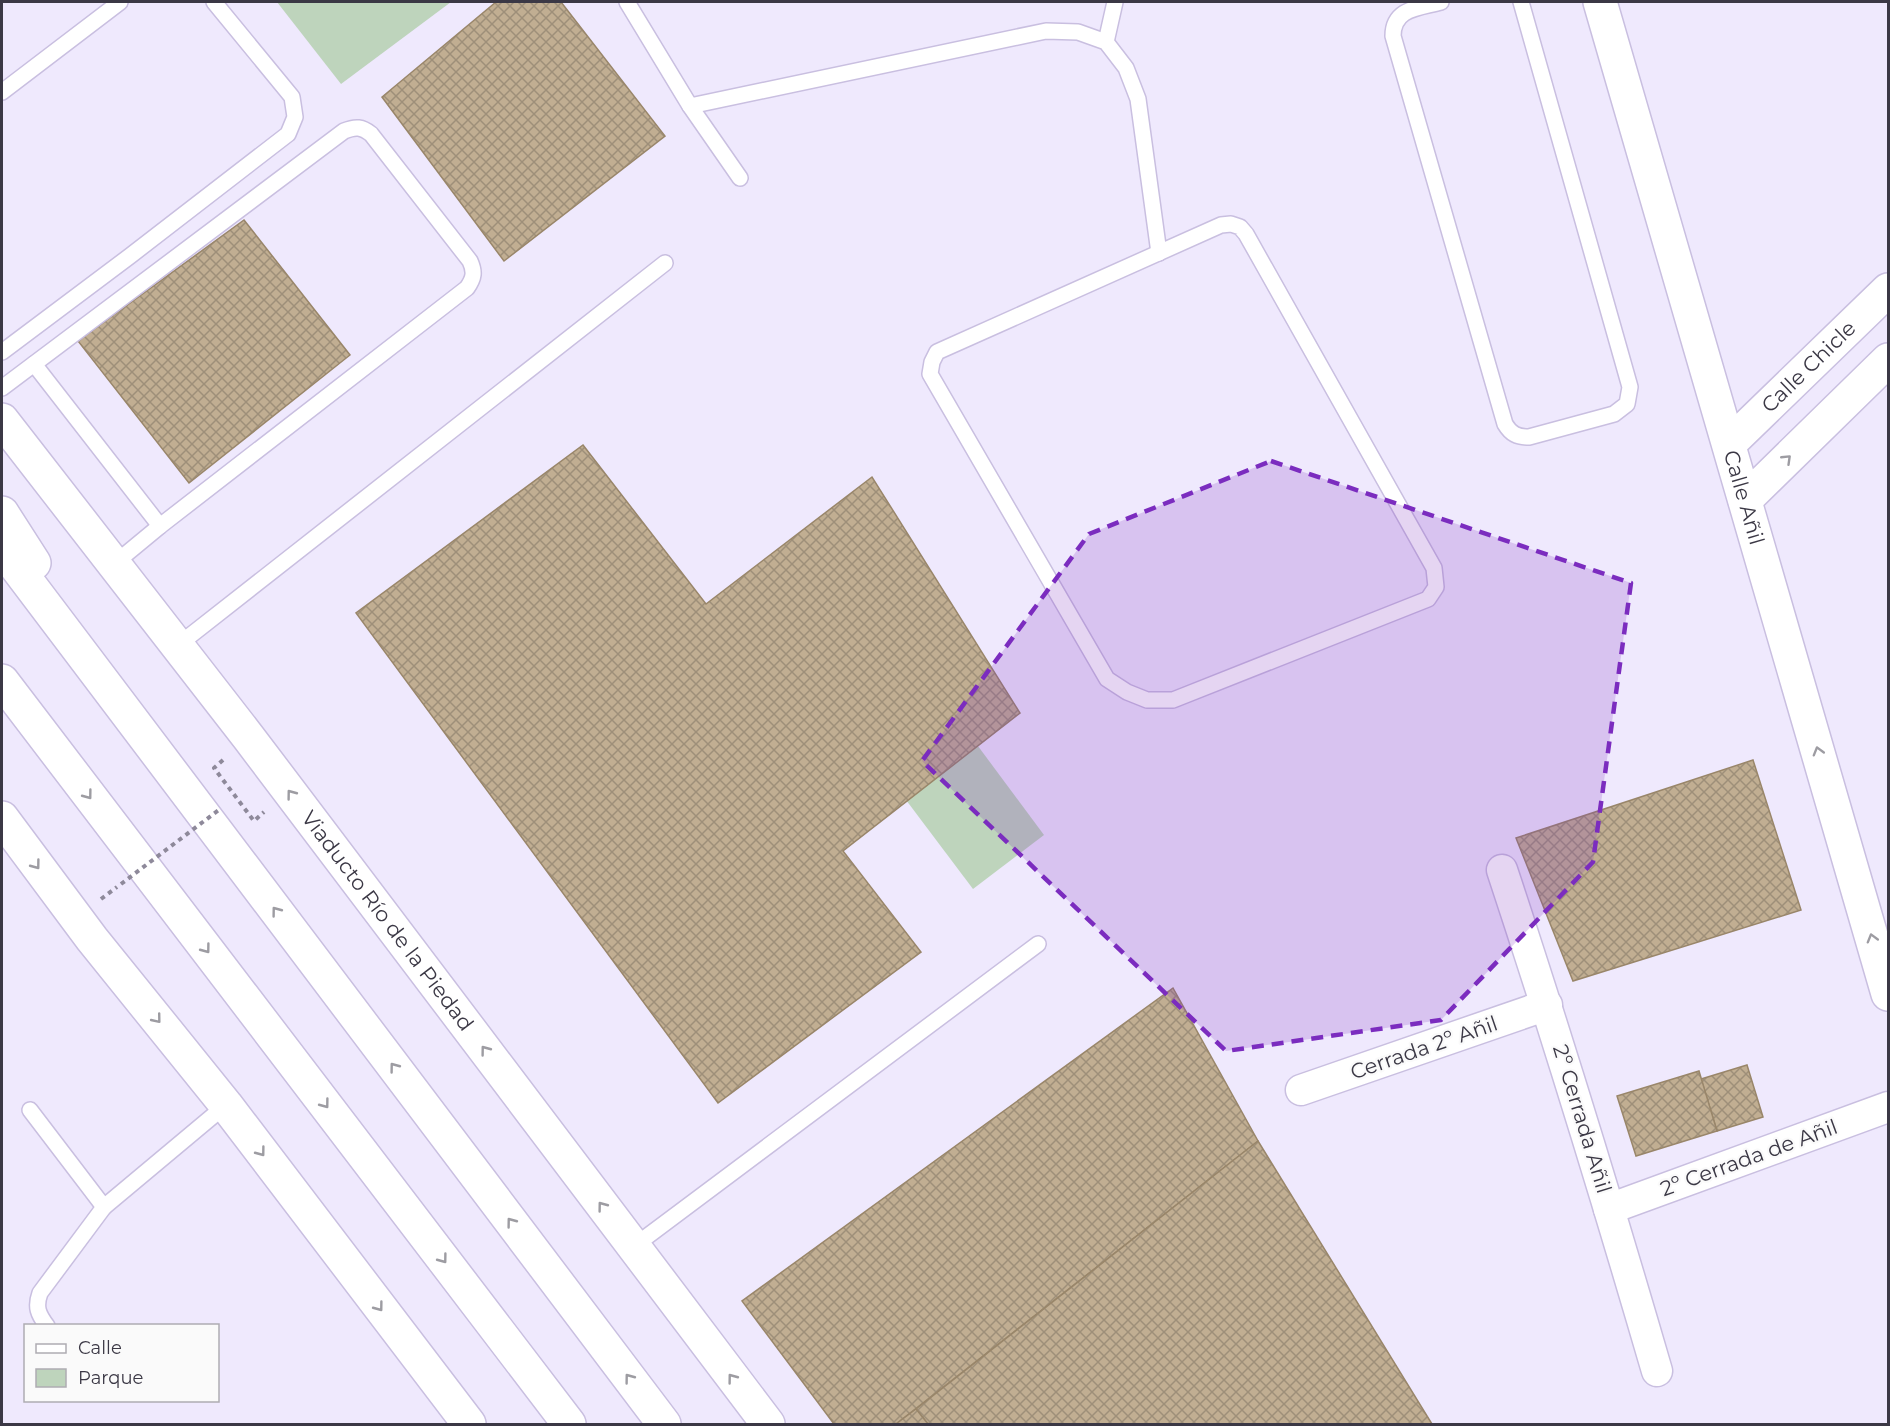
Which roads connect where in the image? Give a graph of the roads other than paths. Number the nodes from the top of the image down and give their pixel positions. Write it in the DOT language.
graph roads {
  1 [pos="120,2"];
  2 [pos="214,2"];
  3 [pos="627,2"];
  4 [pos="1115,2"];
  5 [pos="1441,2"];
  6 [pos="1521,2"];
  7 [pos="1600,2"];
  8 [pos="1106,42"];
  9 [pos="2,92"];
  10 [pos="690,106"];
  11 [pos="741,178"];
  12 [pos="1160,253"];
  13 [pos="664,263"];
  14 [pos="1888,290"];
  15 [pos="2,352"];
  16 [pos="1888,360"];
  17 [pos="34,364"];
  18 [pos="2,388"];
  19 [pos="2,420"];
  20 [pos="1729,444"];
  21 [pos="1745,500"];
  22 [pos="2,513"];
  23 [pos="160,526"];
  24 [pos="2,548"];
  25 [pos="114,564"];
  26 [pos="69,635"];
  27 [pos="177,646"];
  28 [pos="2,681"];
  29 [pos="2,700"];
  30 [pos="57,754"];
  31 [pos="2,818"];
  32 [pos="1502,870"];
  33 [pos="1038,944"];
  34 [pos="1888,994"];
  35 [pos="1547,1005"];
  36 [pos="1301,1090"];
  37 [pos="226,1105"];
  38 [pos="1888,1107"];
  39 [pos="30,1110"];
  40 [pos="104,1207"];
  41 [pos="1610,1209"];
  42 [pos="633,1247"];
  43 [pos="46,1324"];
  44 [pos="1657,1371"];
  45 [pos="469,1425"];
  46 [pos="569,1425"];
  47 [pos="664,1425"];
  48 [pos="768,1425"];
  1 -- 9 [label="lane"];
  2 -- 15 [label="lane"];
  3 -- 10 [label="lane"];
  4 -- 8 [label="lane"];
  5 -- 6 [label="lane"];
  7 -- 20 [label="main road, Calle Añil"];
  8 -- 10 [label="lane"];
  8 -- 12 [label="lane"];
  10 -- 11 [label="lane"];
  12 -- 12 [label="lane"];
  13 -- 27 [label="lane"];
  14 -- 20 [label="main road, Calle Chicle"];
  21 -- 16 [label="main road, one-way"];
  17 -- 18 [label="lane"];
  17 -- 23 [label="lane"];
  17 -- 23 [label="lane"];
  19 -- 25 [label="main road, Viaducto Río de la Piedad"];
  20 -- 21 [label="main road, Calle Añil"];
  34 -- 21 [label="main road, Calle Añil, one-way"];
  22 -- 26 [label="main road"];
  23 -- 25 [label="lane"];
  24 -- 26 [label="main road"];
  25 -- 27 [label="main road, Viaducto Río de la Piedad"];
  47 -- 26 [label="main road, one-way"];
  42 -- 27 [label="main road, Viaducto Río de la Piedad, one-way"];
  28 -- 30 [label="main road"];
  29 -- 30 [label="main road"];
  30 -- 46 [label="main road, one-way"];
  31 -- 37 [label="main road, one-way"];
  32 -- 35 [label="street, 2º Cerrada Añil"];
  33 -- 42 [label="lane"];
  35 -- 36 [label="street, Cerrada 2º Añil"];
  35 -- 41 [label="street, 2º Cerrada Añil"];
  37 -- 40 [label="lane"];
  37 -- 45 [label="main road, one-way"];
  38 -- 41 [label="street, 2º Cerrada de Añil"];
  39 -- 40 [label="lane"];
  40 -- 43 [label="lane"];
  41 -- 44 [label="street, 2º Cerrada Añil"];
  48 -- 42 [label="main road, Viaducto Río de la Piedad, one-way"];
}
